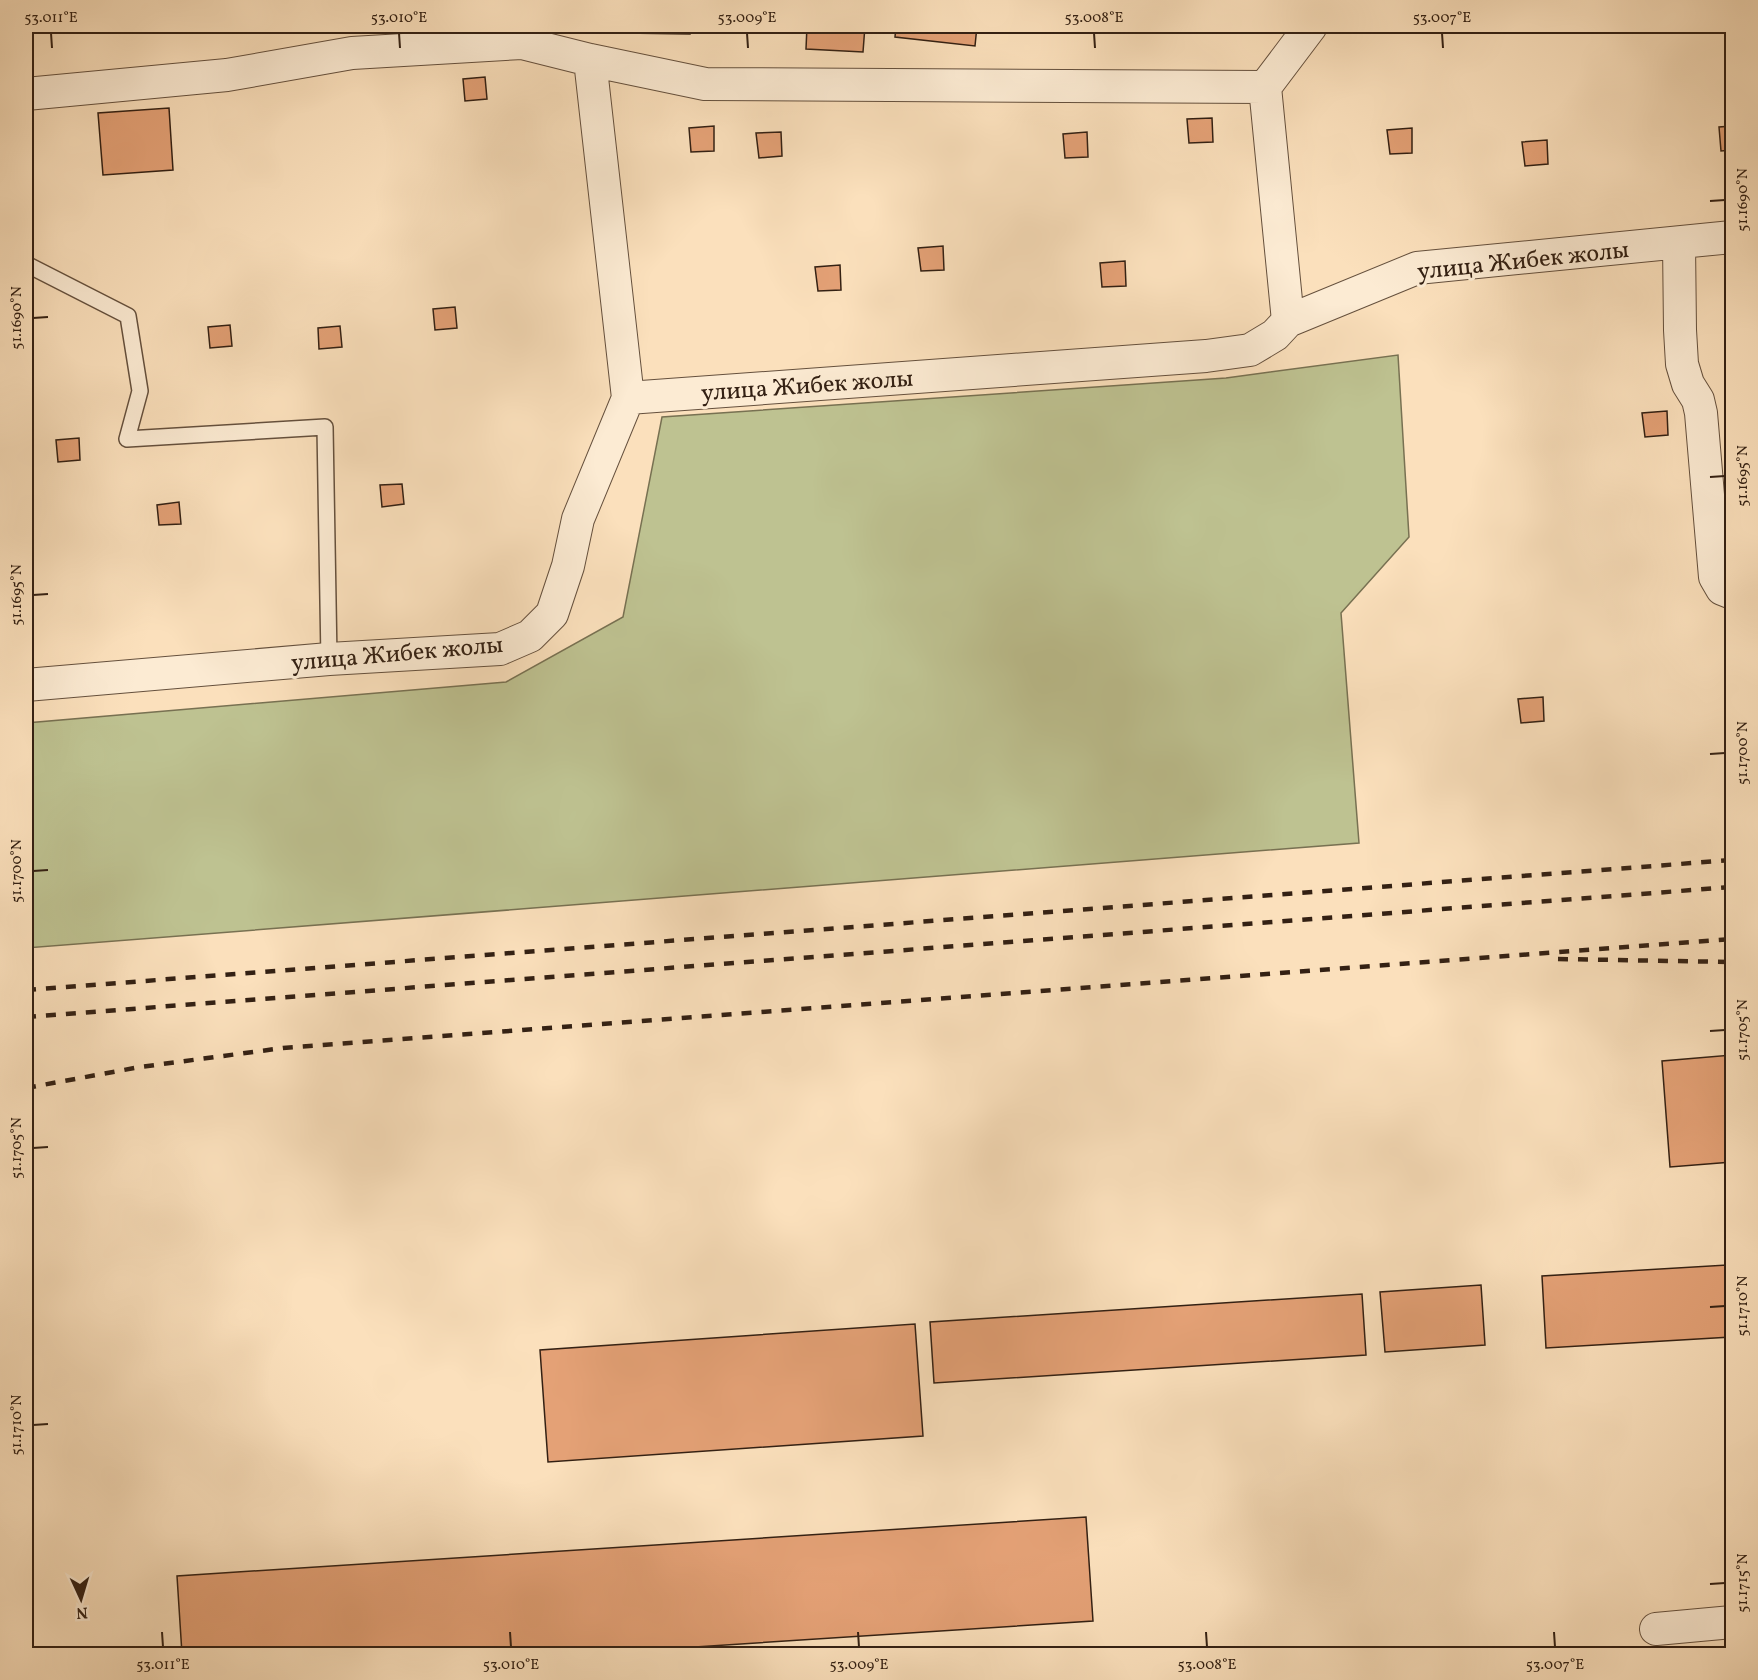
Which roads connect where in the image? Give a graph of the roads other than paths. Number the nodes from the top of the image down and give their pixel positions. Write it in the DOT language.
graph roads {
  1 [pos="1311,26"];
  2 [pos="590,60"];
  3 [pos="1265,87"];
  4 [pos="26,94"];
  5 [pos="1732,237"];
  6 [pos="1679,243"];
  7 [pos="26,264"];
  8 [pos="1288,321"];
  9 [pos="628,398"];
  10 [pos="1732,593"];
  11 [pos="329,659"];
  12 [pos="26,685"];
  13 [pos="1732,1622"];
  14 [pos="1656,1629"];
  1 -- 3 [label="street"];
  2 -- 3 [label="street"];
  2 -- 4 [label="street"];
  2 -- 9 [label="street"];
  3 -- 8 [label="street"];
  5 -- 6 [label="street, улица Жибек жолы"];
  6 -- 8 [label="street, улица Жибек жолы"];
  6 -- 10 [label="street"];
  7 -- 11 [label="lane"];
  8 -- 9 [label="street, улица Жибек жолы"];
  9 -- 11 [label="street, улица Жибек жолы"];
  11 -- 12 [label="street, улица Жибек жолы"];
  13 -- 14 [label="street"];
}
